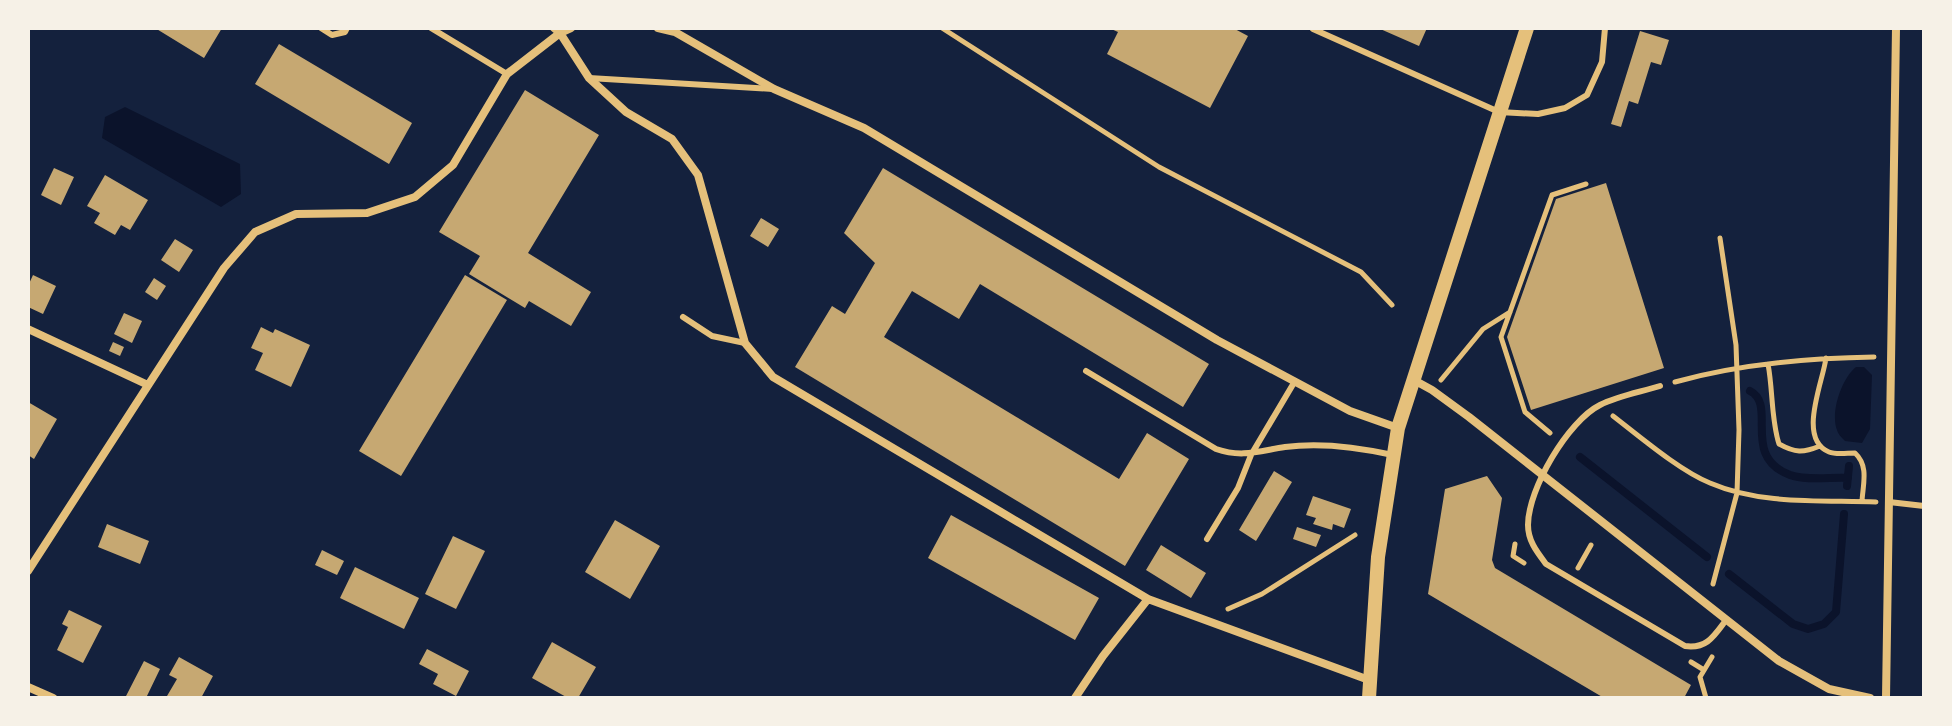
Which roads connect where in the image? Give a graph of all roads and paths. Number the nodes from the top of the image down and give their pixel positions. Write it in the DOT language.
graph roads {
  1 [pos="321,28"];
  2 [pos="347,28"];
  3 [pos="431,28"];
  4 [pos="571,28"];
  5 [pos="658,28"];
  6 [pos="942,28"];
  7 [pos="1527,28"];
  8 [pos="1605,28"];
  9 [pos="1896,28"];
  10 [pos="1313,29"];
  11 [pos="557,30"];
  12 [pos="507,74"];
  13 [pos="589,78"];
  14 [pos="774,89"];
  15 [pos="1499,112"];
  16 [pos="1586,184"];
  17 [pos="1720,238"];
  18 [pos="1392,305"];
  19 [pos="1511,311"];
  20 [pos="683,317"];
  21 [pos="28,329"];
  22 [pos="745,343"];
  23 [pos="1891,357"];
  24 [pos="1826,358"];
  25 [pos="1768,364"];
  26 [pos="1737,368"];
  27 [pos="1086,371"];
  28 [pos="1412,379"];
  29 [pos="1295,381"];
  30 [pos="148,385"];
  31 [pos="1660,386"];
  32 [pos="1432,390"];
  33 [pos="1600,405"];
  34 [pos="1398,428"];
  35 [pos="1563,443"];
  36 [pos="1820,446"];
  37 [pos="1251,455"];
  38 [pos="1393,455"];
  39 [pos="1544,476"];
  40 [pos="1737,493"];
  41 [pos="1862,501"];
  42 [pos="1889,502"];
  43 [pos="1924,506"];
  44 [pos="1355,535"];
  45 [pos="1207,539"];
  46 [pos="1591,545"];
  47 [pos="28,571"];
  48 [pos="1575,573"];
  49 [pos="1713,584"];
  50 [pos="1148,599"];
  51 [pos="1205,620"];
  52 [pos="1726,620"];
  53 [pos="1717,649"];
  54 [pos="1369,680"];
  55 [pos="28,687"];
  56 [pos="53,698"];
  57 [pos="1075,698"];
  58 [pos="1369,698"];
  59 [pos="1706,698"];
  60 [pos="1870,698"];
  61 [pos="1886,698"];
  1 -- 2 [label="lane"];
  3 -- 12 [label="lane"];
  4 -- 11 [label="street"];
  5 -- 14 [label="street"];
  6 -- 18 [label="path"];
  7 -- 15 [label="street"];
  8 -- 15 [label="lane"];
  9 -- 23 [label="street"];
  10 -- 15 [label="lane"];
  11 -- 12 [label="street"];
  11 -- 13 [label="street"];
  12 -- 30 [label="street"];
  13 -- 14 [label="lane"];
  13 -- 22 [label="street"];
  14 -- 29 [label="street"];
  15 -- 28 [label="street"];
  16 -- 19 [label="path"];
  17 -- 26 [label="path"];
  19 -- 32 [label="path"];
  19 -- 35 [label="path"];
  20 -- 22 [label="lane"];
  21 -- 30 [label="street"];
  22 -- 50 [label="street"];
  23 -- 24 [label="path"];
  23 -- 42 [label="street"];
  24 -- 25 [label="path"];
  24 -- 36 [label="path"];
  25 -- 26 [label="path"];
  25 -- 36 [label="path"];
  26 -- 31 [label="path"];
  26 -- 40 [label="path"];
  27 -- 37 [label="lane"];
  28 -- 32 [label="street"];
  28 -- 34 [label="street"];
  29 -- 34 [label="street"];
  29 -- 37 [label="lane"];
  30 -- 47 [label="street"];
  31 -- 33 [label="lane"];
  32 -- 39 [label="street"];
  33 -- 35 [label="lane"];
  33 -- 40 [label="path"];
  34 -- 38 [label="street"];
  35 -- 39 [label="lane"];
  36 -- 41 [label="path"];
  37 -- 38 [label="lane"];
  37 -- 45 [label="lane"];
  38 -- 54 [label="street"];
  39 -- 52 [label="street"];
  39 -- 52 [label="lane"];
  40 -- 41 [label="path"];
  40 -- 49 [label="path"];
  41 -- 42 [label="path"];
  42 -- 43 [label="lane"];
  42 -- 61 [label="street"];
  44 -- 51 [label="path"];
  46 -- 48 [label="path"];
  50 -- 51 [label="street"];
  50 -- 57 [label="street"];
  51 -- 54 [label="street"];
  52 -- 60 [label="street"];
  53 -- 59 [label="path"];
  54 -- 58 [label="street"];
  55 -- 56 [label="street"];
}
